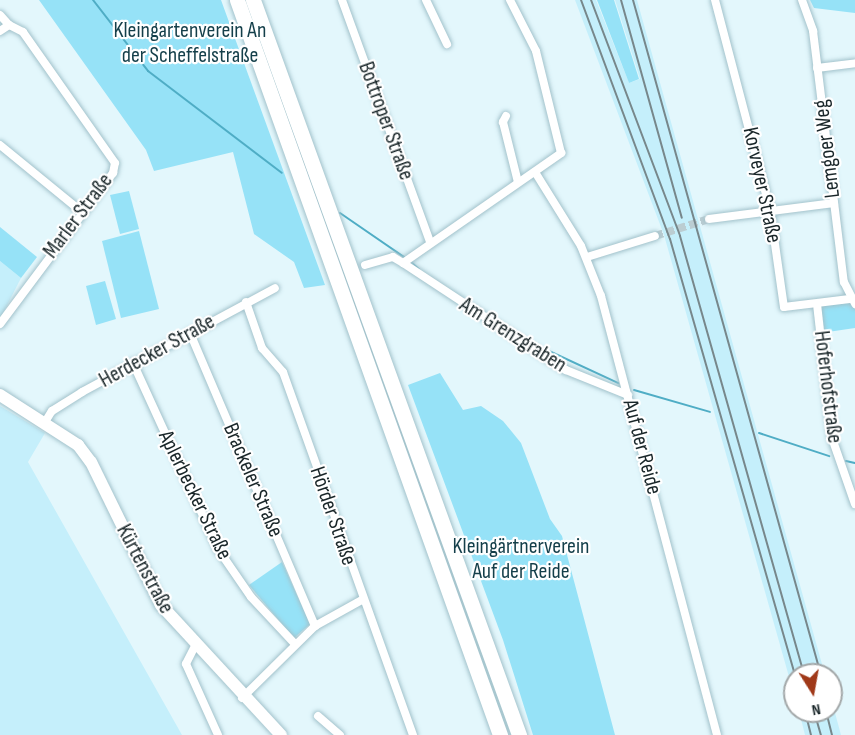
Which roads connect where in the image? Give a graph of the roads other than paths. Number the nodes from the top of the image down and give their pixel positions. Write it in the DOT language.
graph roads {
  1 [pos="237,0"];
  2 [pos="253,0"];
  3 [pos="342,0"];
  4 [pos="426,0"];
  5 [pos="510,0"];
  6 [pos="715,0"];
  7 [pos="802,0"];
  8 [pos="0,15"];
  9 [pos="9,25"];
  10 [pos="0,31"];
  11 [pos="447,44"];
  12 [pos="855,63"];
  13 [pos="818,68"];
  14 [pos="506,116"];
  15 [pos="0,145"];
  16 [pos="535,172"];
  17 [pos="518,182"];
  18 [pos="834,203"];
  19 [pos="770,210"];
  20 [pos="82,212"];
  21 [pos="709,219"];
  22 [pos="655,236"];
  23 [pos="430,242"];
  24 [pos="587,257"];
  25 [pos="403,263"];
  26 [pos="365,265"];
  27 [pos="275,288"];
  28 [pos="246,302"];
  29 [pos="852,302"];
  30 [pos="817,303"];
  31 [pos="0,324"];
  32 [pos="190,333"];
  33 [pos="133,363"];
  34 [pos="0,395"];
  35 [pos="628,395"];
  36 [pos="45,422"];
  37 [pos="855,504"];
  38 [pos="362,600"];
  39 [pos="315,626"];
  40 [pos="295,644"];
  41 [pos="195,646"];
  42 [pos="242,698"];
  43 [pos="318,716"];
  44 [pos="218,735"];
  45 [pos="281,735"];
  46 [pos="340,735"];
  47 [pos="413,735"];
  48 [pos="500,735"];
  49 [pos="519,735"];
  50 [pos="717,735"];
  1 -- 48 [label="highway"];
  2 -- 49 [label="highway"];
  3 -- 23 [label="street, Bottroper Straße"];
  4 -- 11 [label="street"];
  5 -- 16 [label="street"];
  6 -- 19 [label="street, Korveyer Straße"];
  7 -- 13 [label="street, Lemgoer Weg"];
  8 -- 9 [label="street, Marler Straße"];
  9 -- 10 [label="street"];
  9 -- 20 [label="street, Marler Straße"];
  12 -- 13 [label="street"];
  13 -- 18 [label="street, Lemgoer Weg"];
  14 -- 17 [label="street"];
  15 -- 20 [label="street"];
  16 -- 17 [label="street"];
  16 -- 24 [label="street, Auf der Reide"];
  17 -- 23 [label="street"];
  18 -- 19 [label="street"];
  18 -- 29 [label="street, Lemgoer Weg"];
  19 -- 21 [label="street"];
  19 -- 30 [label="street, Korveyer Straße"];
  20 -- 31 [label="street, Marler Straße"];
  22 -- 24 [label="street"];
  23 -- 25 [label="street"];
  24 -- 35 [label="street, Auf der Reide"];
  25 -- 26 [label="street"];
  25 -- 35 [label="street, Am Grenzgraben"];
  27 -- 28 [label="street, Herdecker Straße"];
  28 -- 32 [label="street, Herdecker Straße"];
  28 -- 38 [label="street, Hörder Straße"];
  29 -- 30 [label="street, Korveyer Straße"];
  30 -- 37 [label="street, Hoferhofstraße"];
  32 -- 33 [label="street, Herdecker Straße"];
  32 -- 39 [label="street, Brackeler Straße"];
  33 -- 36 [label="street, Herdecker Straße"];
  33 -- 40 [label="street, Aplerbecker Straße"];
  34 -- 36 [label="main road, Kürtenstraße"];
  35 -- 50 [label="street, Auf der Reide"];
  36 -- 41 [label="main road, Kürtenstraße"];
  38 -- 39 [label="street"];
  38 -- 47 [label="street, Hörder Straße"];
  39 -- 40 [label="street"];
  40 -- 42 [label="street"];
  41 -- 42 [label="main road, Kürtenstraße"];
  41 -- 44 [label="street"];
  42 -- 45 [label="main road, Kürtenstraße"];
  43 -- 46 [label="street"];
}
